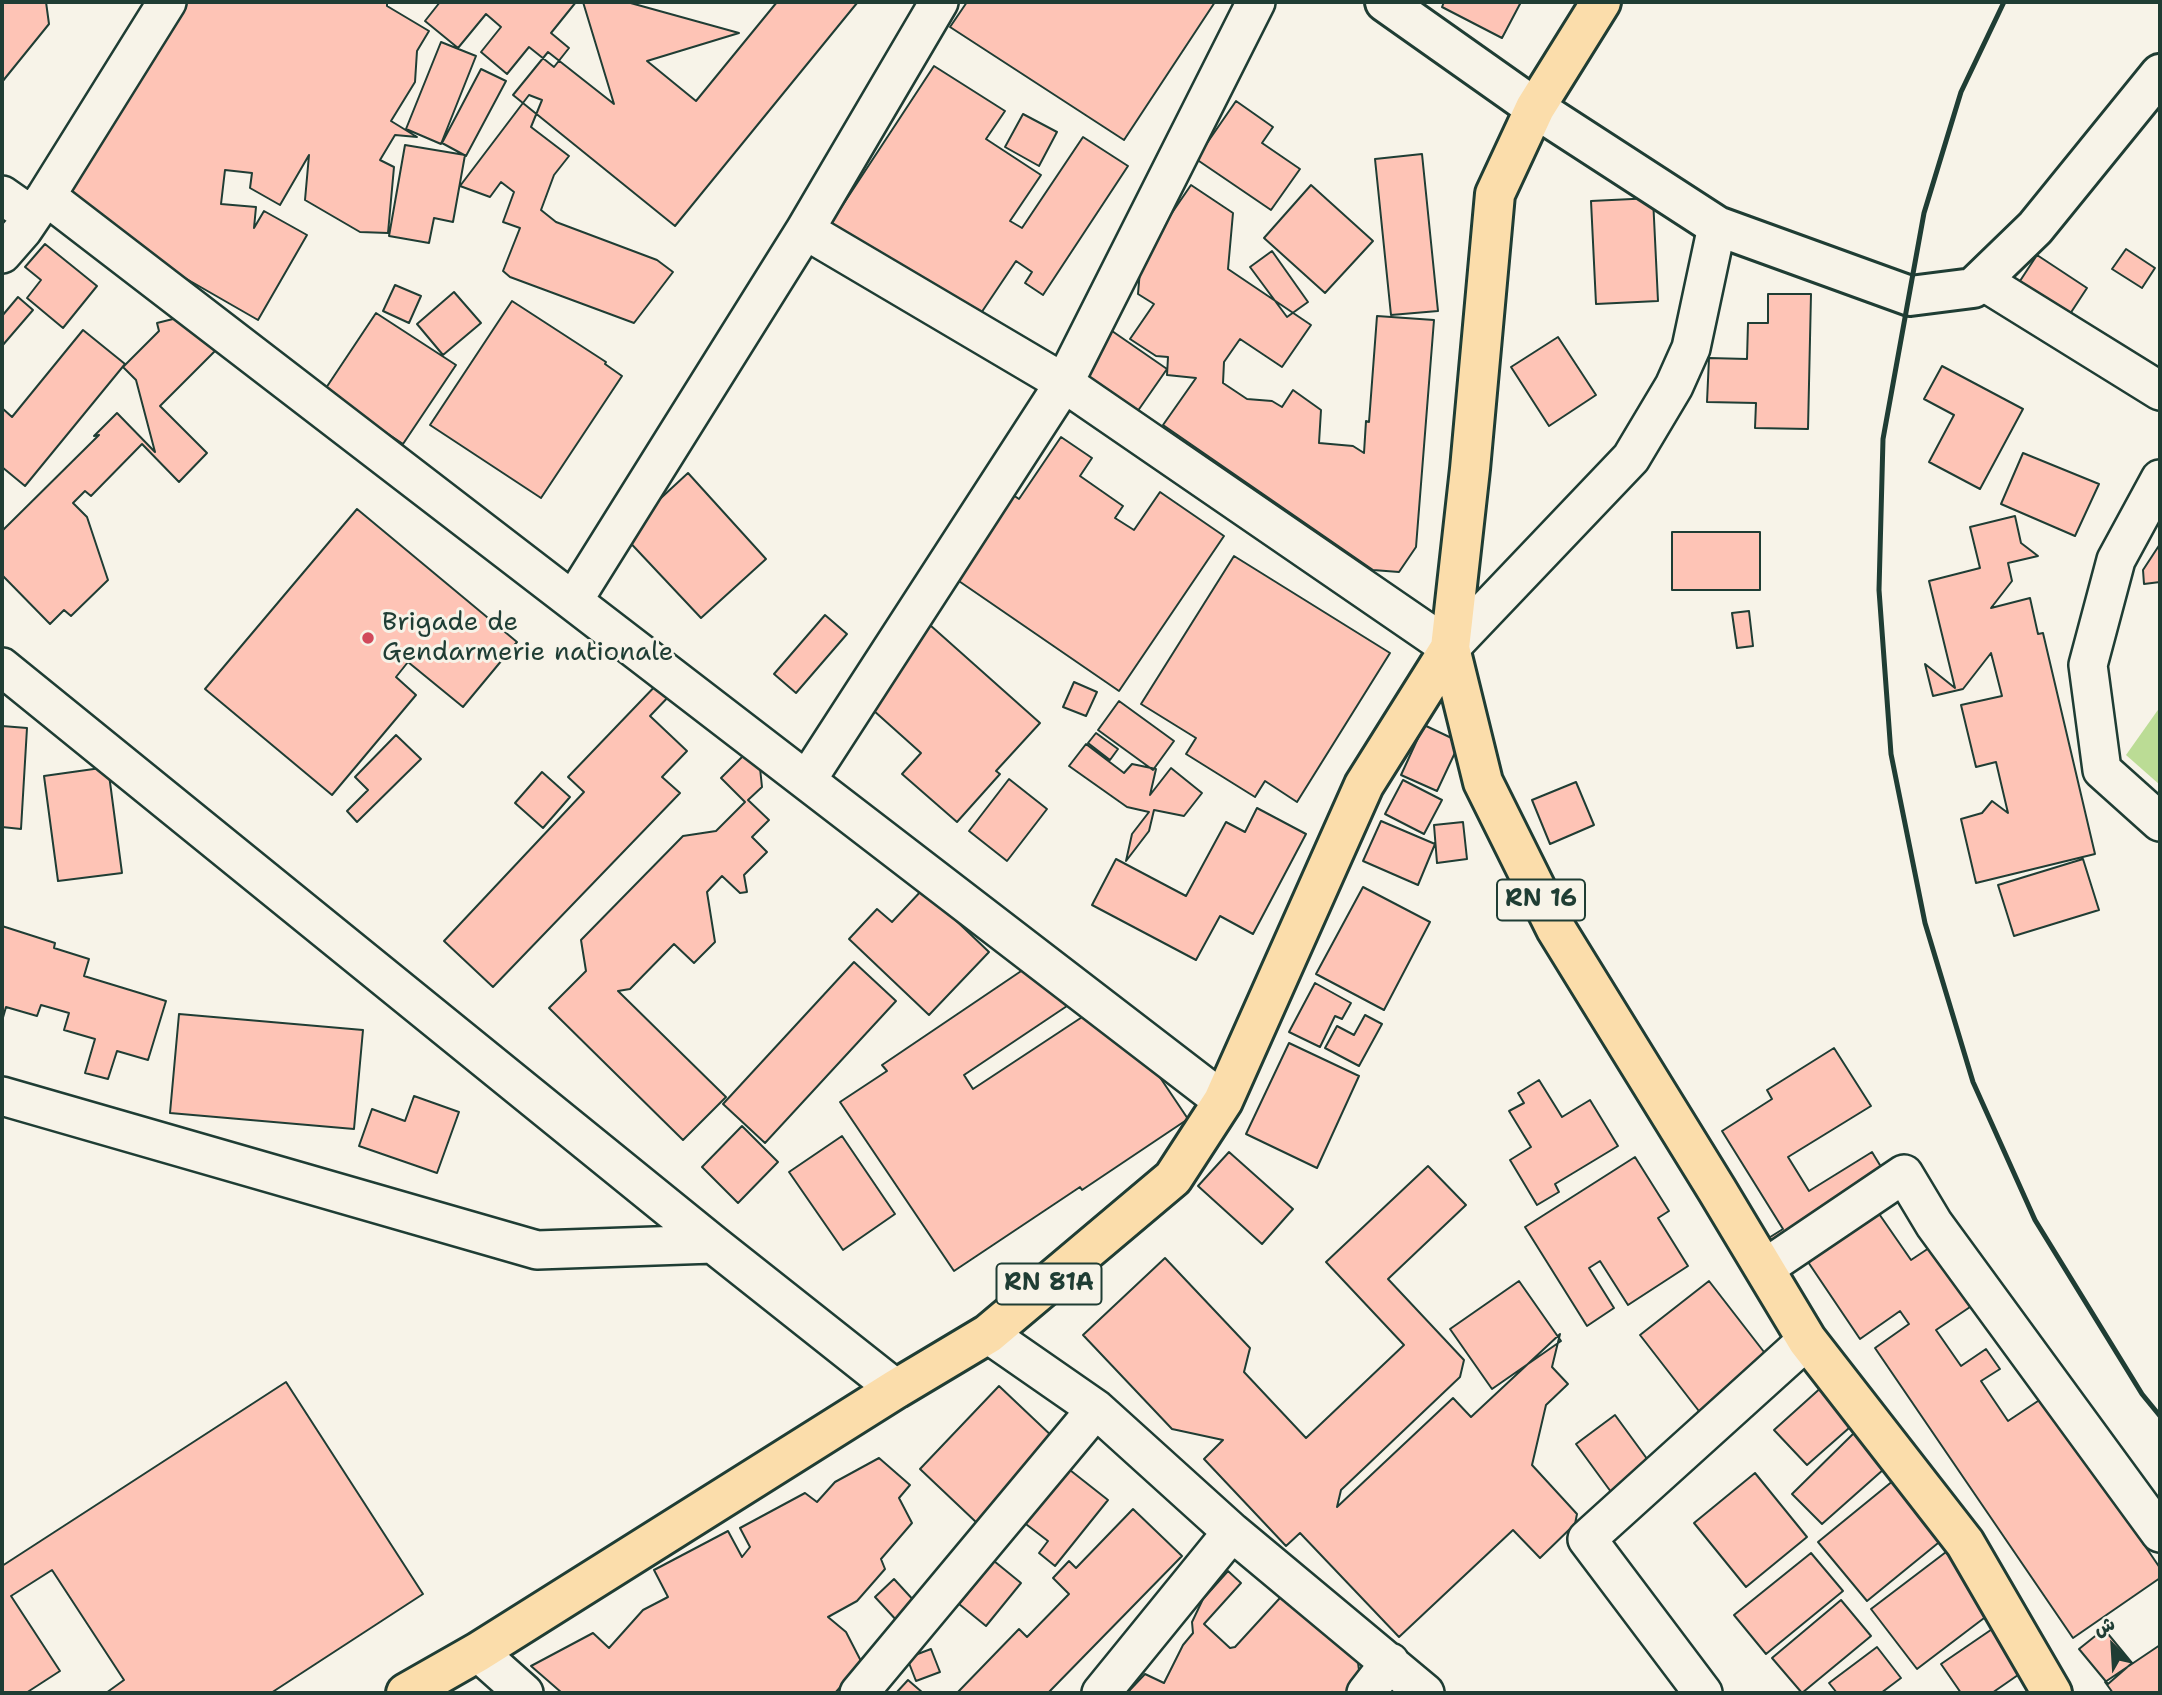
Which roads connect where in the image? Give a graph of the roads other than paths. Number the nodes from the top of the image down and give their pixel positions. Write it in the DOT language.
graph roads {
  1 [pos="167,2"];
  2 [pos="939,2"];
  3 [pos="1256,2"];
  4 [pos="1385,2"];
  5 [pos="1601,2"];
  6 [pos="2160,74"];
  7 [pos="1535,108"];
  8 [pos="2,195"];
  9 [pos="39,206"];
  10 [pos="1717,226"];
  11 [pos="804,230"];
  12 [pos="2,254"];
  13 [pos="1981,280"];
  14 [pos="1064,383"];
  15 [pos="2160,391"];
  16 [pos="2160,479"];
  17 [pos="573,601"];
  18 [pos="1450,648"];
  19 [pos="2,667"];
  20 [pos="807,780"];
  21 [pos="2160,822"];
  22 [pos="2,1096"];
  23 [pos="1223,1101"];
  24 [pos="713,1244"];
  25 [pos="1765,1268"];
  26 [pos="988,1334"];
  27 [pos="1807,1339"];
  28 [pos="896,1389"];
  29 [pos="1096,1409"];
  30 [pos="1232,1532"];
  31 [pos="2160,1533"];
  32 [pos="478,1652"];
  33 [pos="1391,1662"];
  34 [pos="406,1693"];
  35 [pos="524,1693"];
  36 [pos="859,1693"];
  37 [pos="1101,1693"];
  38 [pos="1366,1693"];
  39 [pos="1424,1693"];
  40 [pos="1703,1693"];
  41 [pos="2052,1693"];
  1 -- 9 [label="street"];
  2 -- 11 [label="street"];
  3 -- 14 [label="street"];
  4 -- 7 [label="main road"];
  5 -- 7 [label="main road, RN 16"];
  6 -- 13 [label="main road"];
  7 -- 10 [label="main road"];
  7 -- 18 [label="main road, RN 16"];
  8 -- 9 [label="street"];
  9 -- 12 [label="street"];
  9 -- 17 [label="street"];
  10 -- 13 [label="main road"];
  10 -- 18 [label="street"];
  11 -- 14 [label="street"];
  11 -- 17 [label="street"];
  13 -- 15 [label="street"];
  14 -- 18 [label="street"];
  14 -- 20 [label="street"];
  16 -- 21 [label="street"];
  17 -- 20 [label="street"];
  18 -- 23 [label="main road, RN 81A"];
  18 -- 25 [label="main road, RN 16"];
  19 -- 24 [label="street"];
  20 -- 23 [label="street"];
  22 -- 24 [label="street"];
  23 -- 26 [label="main road, RN 81A"];
  24 -- 28 [label="street"];
  25 -- 27 [label="main road, RN 16"];
  25 -- 31 [label="street"];
  26 -- 28 [label="main road, RN 81A"];
  26 -- 29 [label="street"];
  27 -- 40 [label="street"];
  27 -- 41 [label="main road, RN 16"];
  28 -- 32 [label="main road, RN 81A"];
  29 -- 30 [label="street"];
  29 -- 36 [label="street"];
  30 -- 33 [label="street"];
  30 -- 37 [label="street"];
  32 -- 34 [label="main road, RN 81A"];
  32 -- 35 [label="street"];
  33 -- 38 [label="street"];
  33 -- 39 [label="street"];
}
